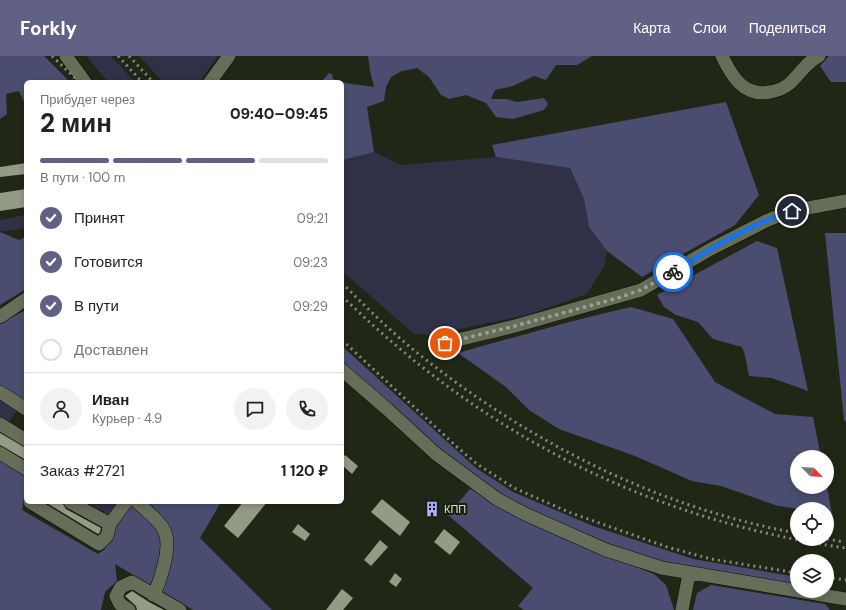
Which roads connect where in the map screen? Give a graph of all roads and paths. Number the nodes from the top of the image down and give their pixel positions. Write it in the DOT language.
graph roads {
  1 [pos="66,56"];
  2 [pos="229,56"];
  3 [pos="722,56"];
  4 [pos="819,56"];
  5 [pos="84,80"];
  6 [pos="211,80"];
  7 [pos="846,201"];
  8 [pos="24,300"];
  9 [pos="0,317"];
  10 [pos="445,343"];
  11 [pos="344,372"];
  12 [pos="0,392"];
  13 [pos="24,408"];
  14 [pos="0,424"];
  15 [pos="24,439"];
  16 [pos="0,453"];
  17 [pos="24,468"];
  18 [pos="33,504"];
  19 [pos="74,504"];
  20 [pos="125,504"];
  21 [pos="139,504"];
  22 [pos="110,524"];
  23 [pos="689,574"];
  24 [pos="153,595"];
  25 [pos="846,600"];
  26 [pos="129,610"];
  27 [pos="180,610"];
  28 [pos="682,610"];
  1 -- 5 [label="street"];
  2 -- 6 [label="street"];
  3 -- 4 [label="street"];
  7 -- 10 [label="street"];
  8 -- 9 [label="street"];
  11 -- 23 [label="street"];
  12 -- 13 [label="street"];
  14 -- 15 [label="street"];
  16 -- 17 [label="street"];
  18 -- 22 [label="street"];
  19 -- 22 [label="street"];
  20 -- 22 [label="street"];
  21 -- 24 [label="street"];
  23 -- 25 [label="street"];
  23 -- 28 [label="street"];
  24 -- 26 [label="street"];
  24 -- 27 [label="street"];
}
